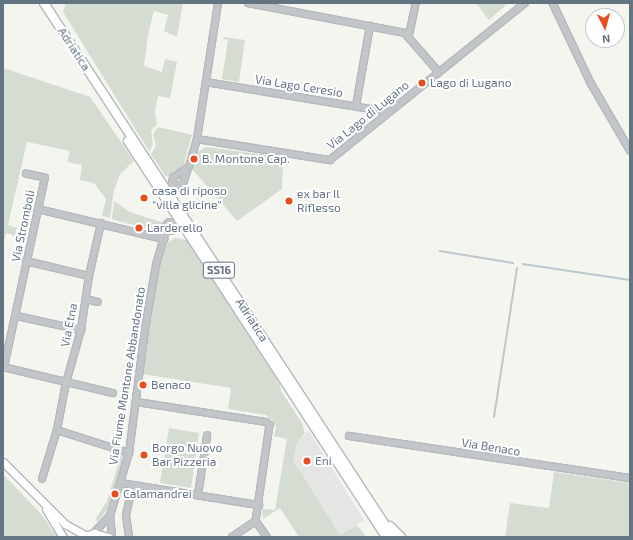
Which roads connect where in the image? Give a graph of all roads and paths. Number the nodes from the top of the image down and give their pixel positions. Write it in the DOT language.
graph roads {
  1 [pos="38,3"];
  2 [pos="44,3"];
  3 [pos="218,3"];
  4 [pos="248,3"];
  5 [pos="416,3"];
  6 [pos="525,3"];
  7 [pos="553,3"];
  8 [pos="370,26"];
  9 [pos="409,35"];
  10 [pos="439,72"];
  11 [pos="206,82"];
  12 [pos="356,106"];
  13 [pos="389,112"];
  14 [pos="197,139"];
  15 [pos="630,150"];
  16 [pos="189,167"];
  17 [pos="26,174"];
  18 [pos="38,209"];
  19 [pos="101,223"];
  20 [pos="166,230"];
  21 [pos="172,233"];
  22 [pos="164,239"];
  23 [pos="26,261"];
  24 [pos="89,276"];
  25 [pos="86,298"];
  26 [pos="98,302"];
  27 [pos="17,316"];
  28 [pos="81,330"];
  29 [pos="4,367"];
  30 [pos="66,383"];
  31 [pos="113,393"];
  32 [pos="136,402"];
  33 [pos="57,430"];
  34 [pos="207,436"];
  35 [pos="349,436"];
  36 [pos="129,453"];
  37 [pos="3,462"];
  38 [pos="630,478"];
  39 [pos="42,479"];
  40 [pos="121,483"];
  41 [pos="198,495"];
  42 [pos="130,497"];
  43 [pos="40,501"];
  44 [pos="258,505"];
  45 [pos="110,516"];
  46 [pos="375,516"];
  47 [pos="256,521"];
  48 [pos="94,533"];
  49 [pos="84,536"];
  50 [pos="63,537"];
  51 [pos="108,537"];
  52 [pos="112,537"];
  53 [pos="129,537"];
  54 [pos="232,537"];
  55 [pos="267,537"];
  56 [pos="380,537"];
  57 [pos="386,537"];
  58 [pos="393,537"];
  59 [pos="401,537"];
  1 -- 46 [label="highway, Adriatica / SS16"];
  2 -- 46 [label="highway, Adriatica / SS16"];
  3 -- 11 [label="street"];
  4 -- 8 [label="street"];
  5 -- 9 [label="street"];
  6 -- 10 [label="street, Via Lago di Lugano"];
  7 -- 15 [label="street"];
  8 -- 9 [label="street"];
  8 -- 12 [label="street"];
  9 -- 10 [label="street"];
  10 -- 13 [label="street, Via Lago di Lugano"];
  11 -- 12 [label="street, Via Lago Ceresio"];
  11 -- 14 [label="street"];
  12 -- 13 [label="street, Via Lago Ceresio"];
  13 -- 14 [label="street, Via Lago di Lugano"];
  14 -- 16 [label="street"];
  17 -- 18 [label="street, Via Stromboli"];
  18 -- 19 [label="street"];
  18 -- 23 [label="street, Via Stromboli"];
  19 -- 22 [label="street"];
  19 -- 24 [label="street, Via Etna"];
  20 -- 21 [label="street"];
  20 -- 21 [label="street"];
  20 -- 22 [label="street, Via Fiume Montone Abbandonato"];
  21 -- 22 [label="street"];
  22 -- 32 [label="street, Via Fiume Montone Abbandonato"];
  23 -- 24 [label="street"];
  23 -- 27 [label="street, Via Stromboli"];
  24 -- 25 [label="street, Via Etna"];
  25 -- 26 [label="street"];
  25 -- 28 [label="street, Via Etna"];
  27 -- 28 [label="street"];
  27 -- 29 [label="street, Via Stromboli"];
  28 -- 30 [label="street, Via Etna"];
  29 -- 30 [label="street"];
  30 -- 31 [label="street"];
  30 -- 33 [label="street, Via Etna"];
  32 -- 36 [label="street, Via Fiume Montone Abbandonato"];
  32 -- 44 [label="street"];
  33 -- 36 [label="street"];
  33 -- 39 [label="street, Via Etna"];
  34 -- 41 [label="street"];
  35 -- 38 [label="street, Via Benaco"];
  36 -- 40 [label="street, Via Fiume Montone Abbandonato"];
  37 -- 43 [label="main road"];
  40 -- 41 [label="street"];
  40 -- 45 [label="street, Via Fiume Montone Abbandonato"];
  41 -- 44 [label="street"];
  42 -- 53 [label="street"];
  43 -- 49 [label="main road"];
  43 -- 50 [label="main road"];
  44 -- 47 [label="street"];
  45 -- 48 [label="street, Via Fiume Montone Abbandonato"];
  45 -- 52 [label="street, Via Fiume Montone Abbandonato"];
  46 -- 56 [label="highway, SS16"];
  46 -- 57 [label="highway, Adriatica / SS16"];
  46 -- 58 [label="highway, Adriatica / SS16"];
  46 -- 59 [label="highway, SS16"];
  47 -- 54 [label="street"];
  47 -- 55 [label="street"];
  48 -- 49 [label="main road"];
  48 -- 51 [label="main road"];
}
